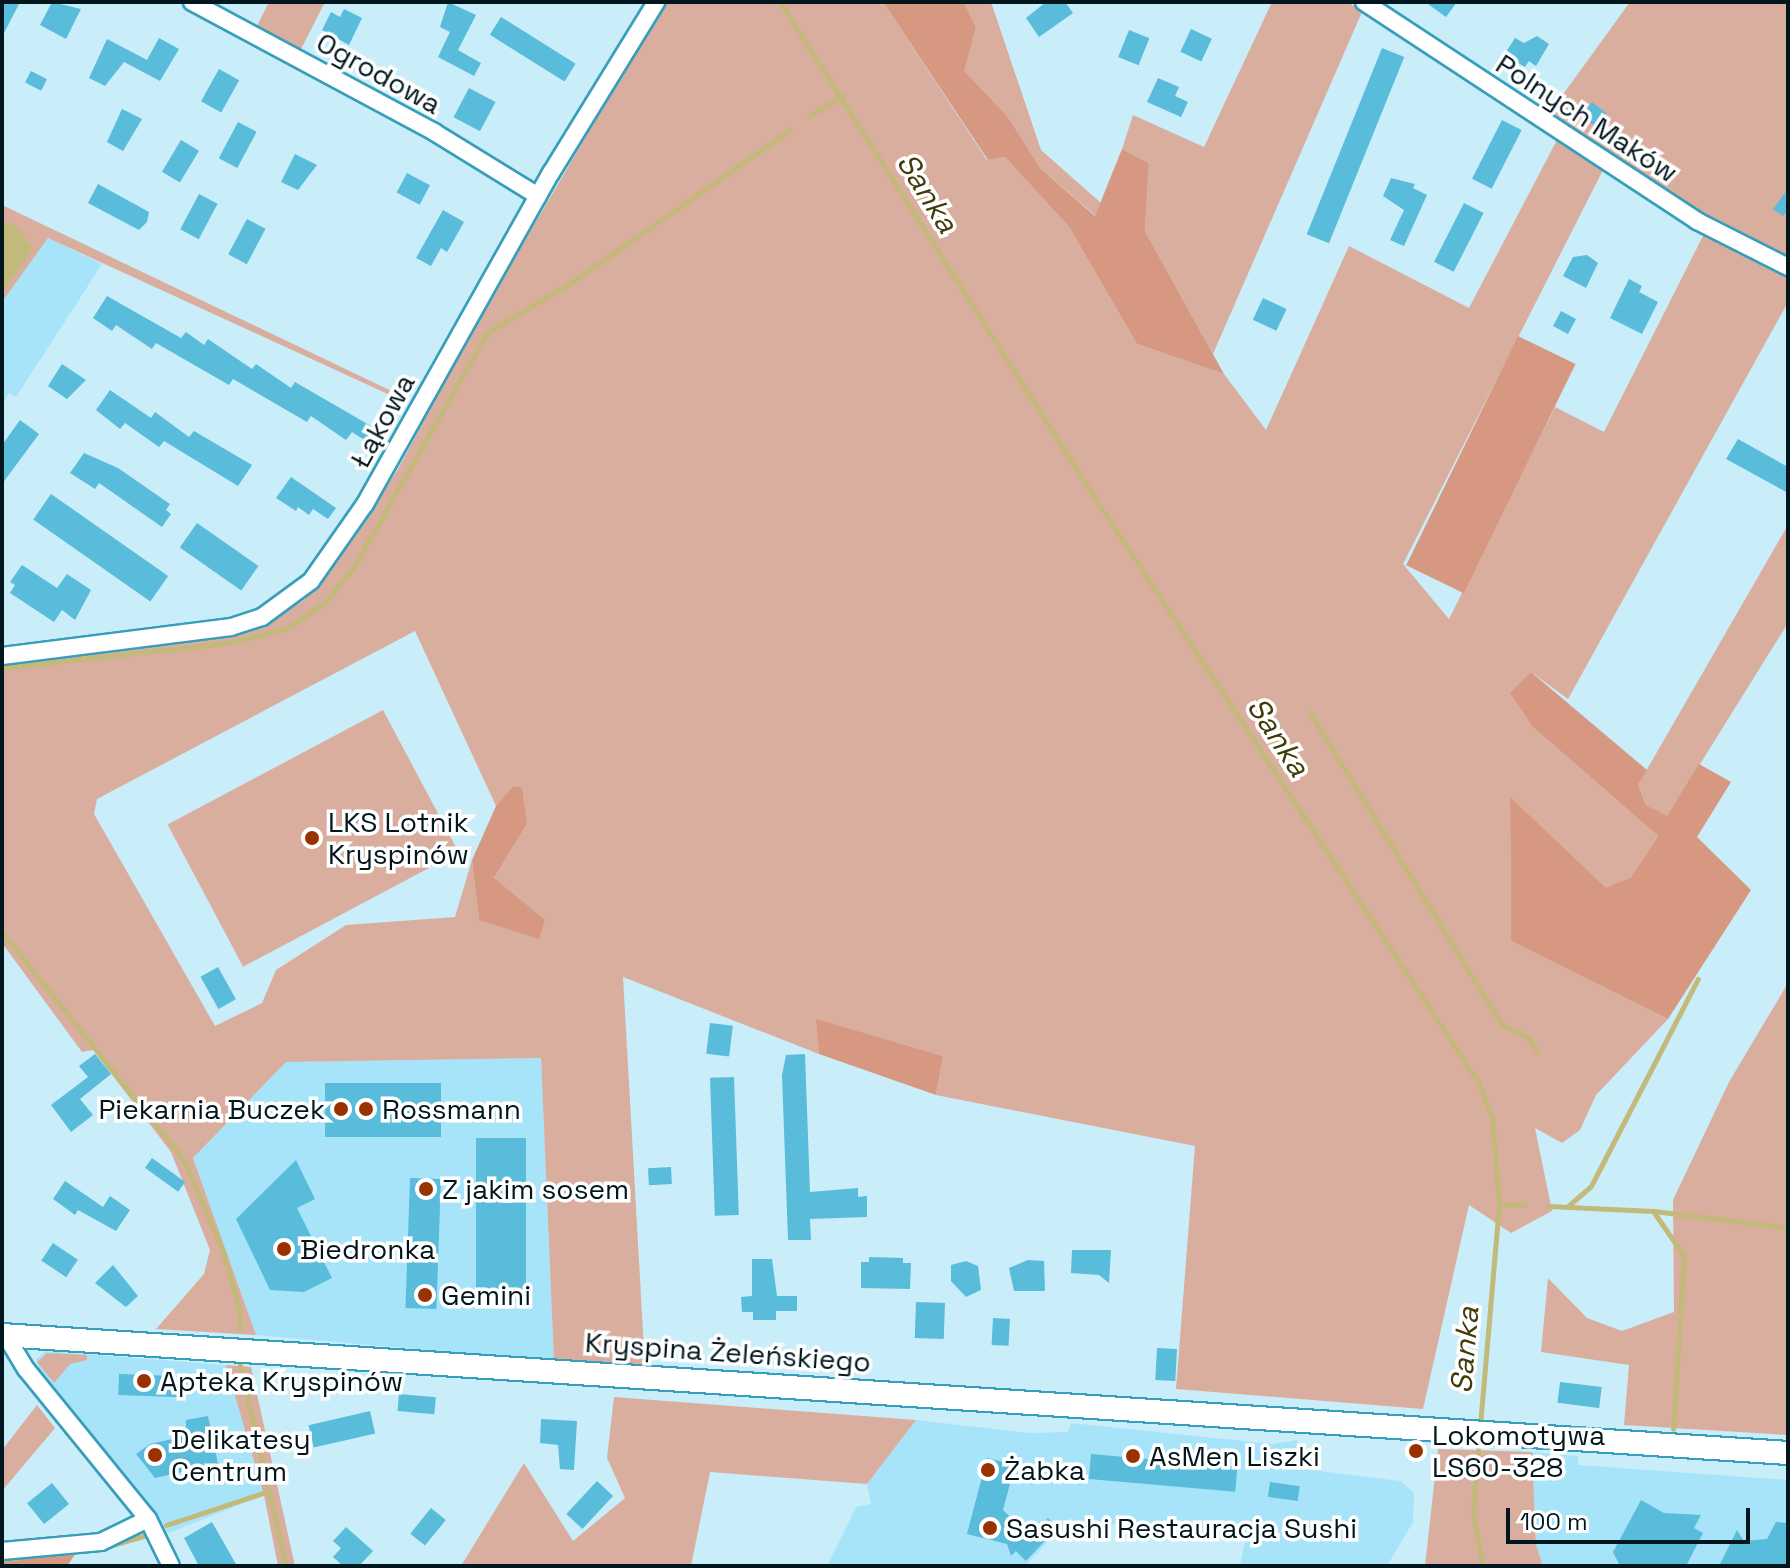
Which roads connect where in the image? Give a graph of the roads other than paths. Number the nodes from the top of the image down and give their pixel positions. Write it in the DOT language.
graph roads {
  1 [pos="192,2"];
  2 [pos="656,2"];
  3 [pos="1364,2"];
  4 [pos="538,196"];
  5 [pos="1788,267"];
  6 [pos="2,656"];
  7 [pos="4,1336"];
  8 [pos="1788,1453"];
  9 [pos="150,1523"];
  10 [pos="2,1551"];
  11 [pos="171,1566"];
  1 -- 4 [label="street, Ogrodowa"];
  2 -- 4 [label="street, Łąkowa"];
  3 -- 5 [label="street, Polnych Maków"];
  4 -- 6 [label="street, Łąkowa"];
  7 -- 8 [label="main road, Kryspina Żeleńskiego"];
  7 -- 9 [label="street"];
  9 -- 10 [label="street"];
  9 -- 11 [label="street"];
}
